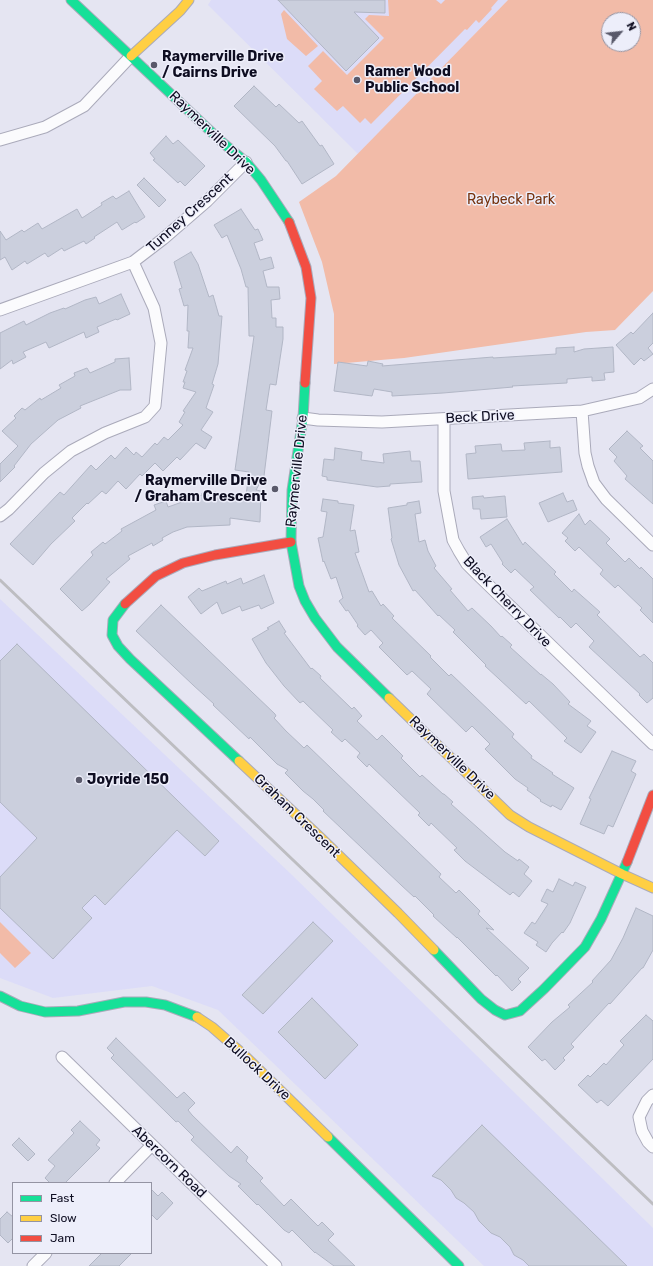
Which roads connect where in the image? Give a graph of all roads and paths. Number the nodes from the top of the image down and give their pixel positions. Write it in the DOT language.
graph roads {
  1 [pos="71,0"];
  2 [pos="190,0"];
  3 [pos="131,56"];
  4 [pos="0,140"];
  5 [pos="246,162"];
  6 [pos="133,262"];
  7 [pos="0,310"];
  8 [pos="653,389"];
  9 [pos="582,411"];
  10 [pos="303,418"];
  11 [pos="444,419"];
  12 [pos="0,516"];
  13 [pos="291,542"];
  14 [pos="653,545"];
  15 [pos="653,744"];
  16 [pos="653,795"];
  17 [pos="622,874"];
  18 [pos="653,888"];
  19 [pos="0,996"];
  20 [pos="62,1057"];
  21 [pos="653,1095"];
  22 [pos="152,1145"];
  23 [pos="653,1147"];
  24 [pos="116,1182"];
  25 [pos="45,1254"];
  26 [pos="33,1266"];
  27 [pos="276,1266"];
  28 [pos="459,1266"];
  1 -- 3 [label="street, Raymerville Drive"];
  2 -- 3 [label="street"];
  3 -- 4 [label="street"];
  3 -- 5 [label="street, Raymerville Drive"];
  5 -- 6 [label="street, Tunney Crescent"];
  5 -- 10 [label="street, Raymerville Drive"];
  6 -- 7 [label="street, Tunney Crescent"];
  6 -- 12 [label="street, Tunney Crescent"];
  8 -- 9 [label="street, Beck Drive"];
  9 -- 11 [label="street, Beck Drive"];
  9 -- 14 [label="street"];
  10 -- 11 [label="street, Beck Drive"];
  10 -- 13 [label="street, Raymerville Drive"];
  11 -- 15 [label="street, Black Cherry Drive"];
  13 -- 17 [label="street, Raymerville Drive"];
  13 -- 17 [label="street, Graham Crescent"];
  16 -- 17 [label="street"];
  17 -- 18 [label="street, Raymerville Drive"];
  19 -- 28 [label="street, Bullock Drive"];
  20 -- 22 [label="street, Abercorn Road"];
  21 -- 23 [label="street"];
  22 -- 24 [label="street"];
  22 -- 27 [label="street, Abercorn Road"];
  25 -- 26 [label="street"];
}
